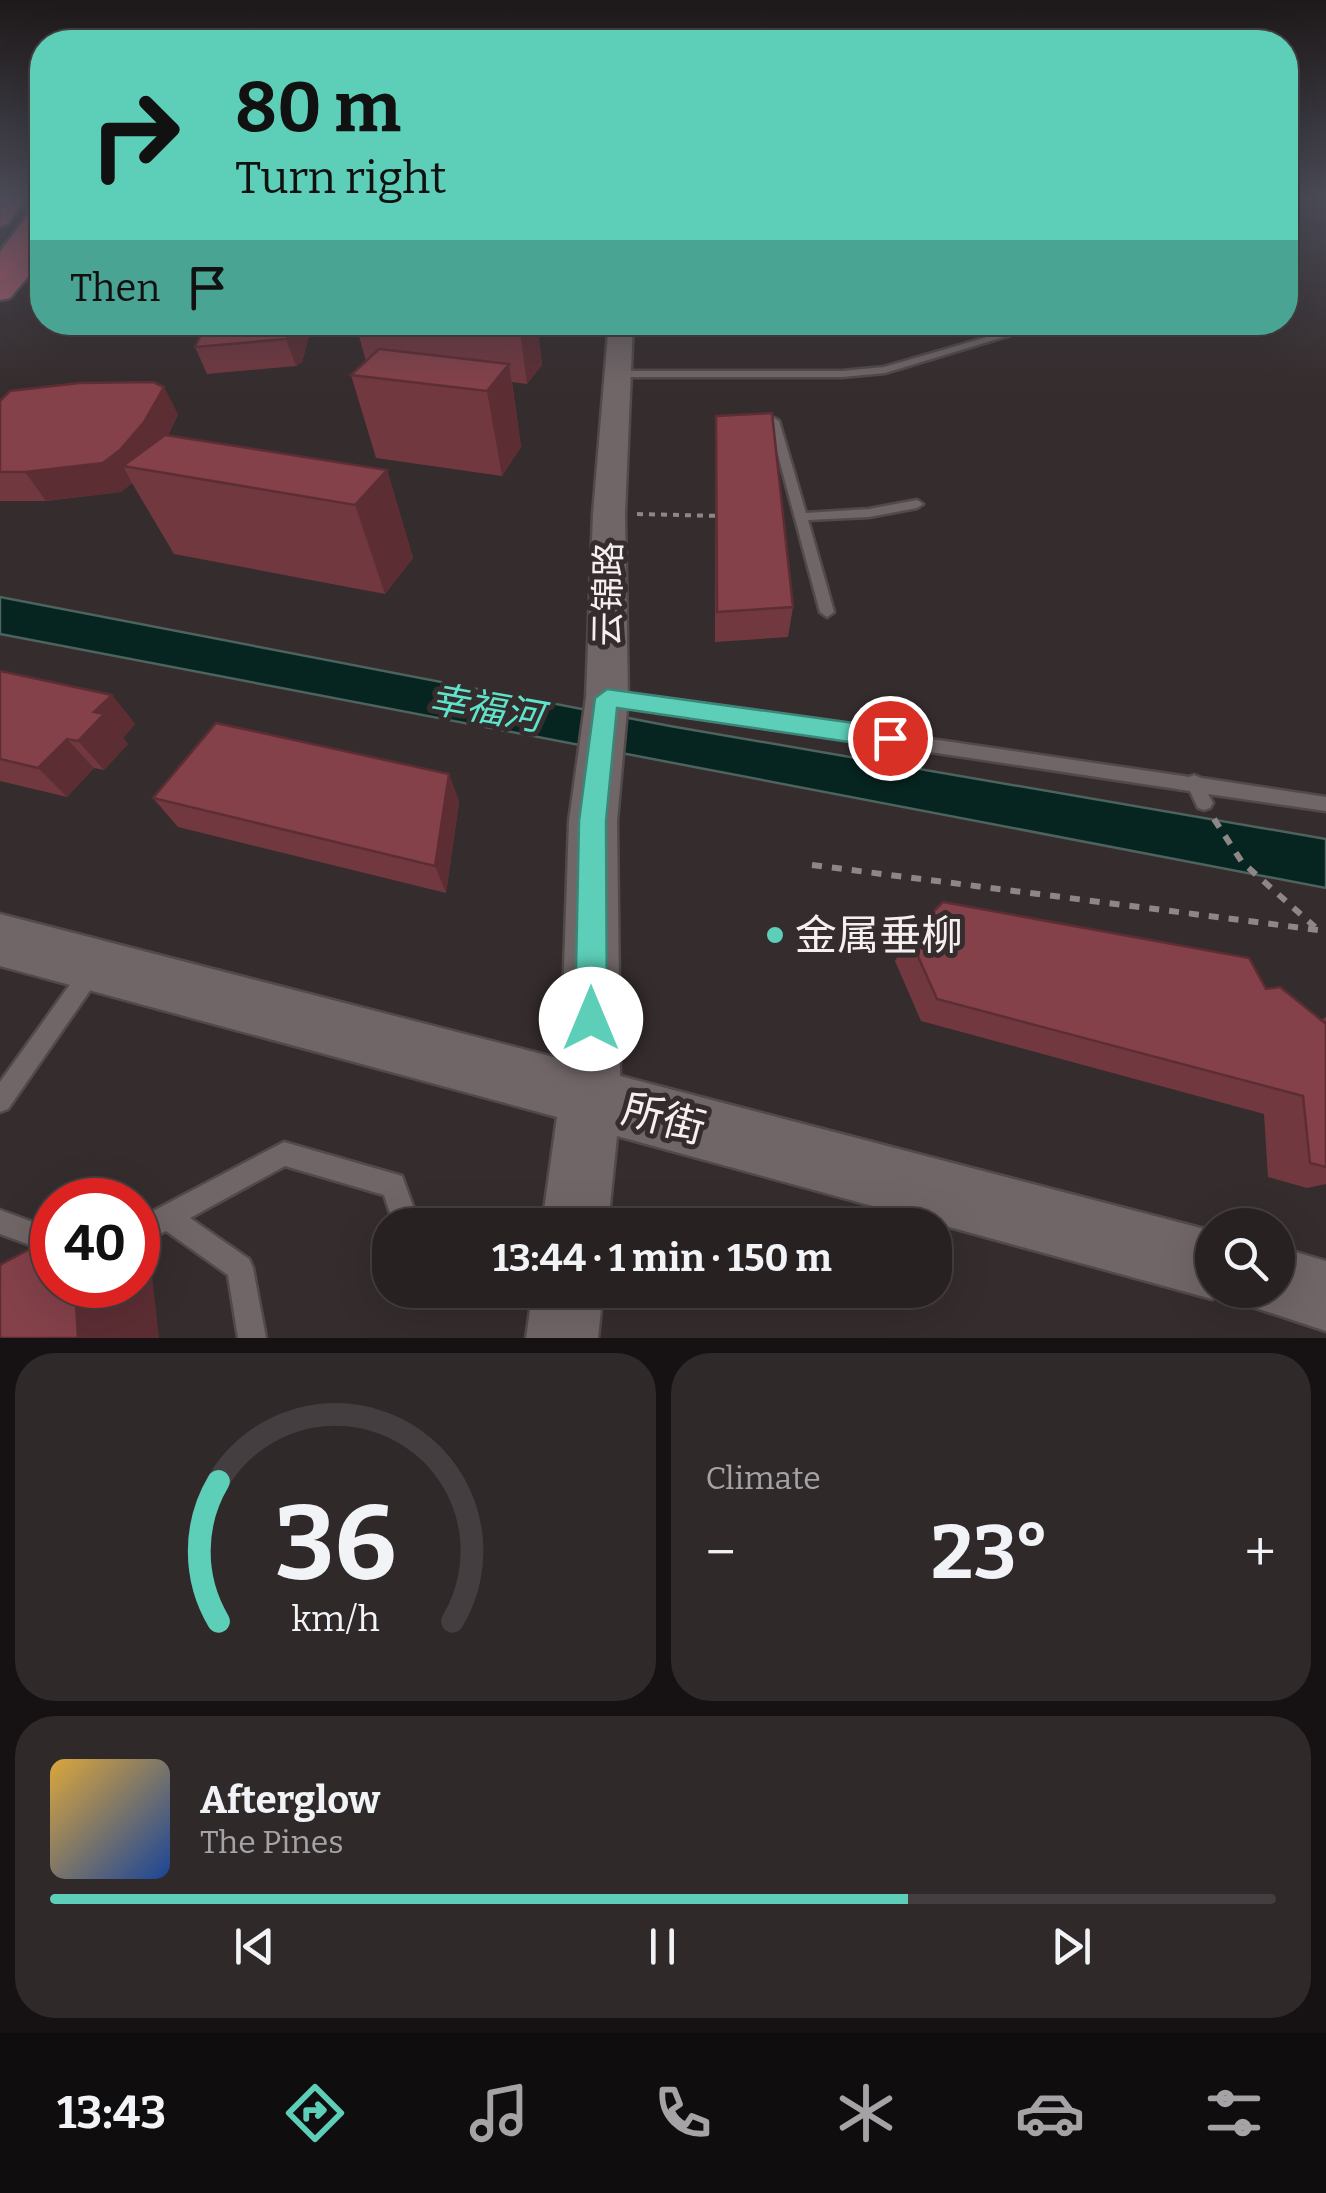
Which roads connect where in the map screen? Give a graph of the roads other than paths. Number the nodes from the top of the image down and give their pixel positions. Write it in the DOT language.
graph roads {
  1 [pos="25,261"];
  2 [pos="30,272"];
  3 [pos="5,280"];
  4 [pos="620,335"];
  5 [pos="1005,335"];
  6 [pos="619,374"];
  7 [pos="774,421"];
  8 [pos="918,504"];
  9 [pos="801,517"];
  10 [pos="828,612"];
  11 [pos="607,698"];
  12 [pos="1194,782"];
  13 [pos="1204,804"];
  14 [pos="1326,804"];
  15 [pos="0,940"];
  16 [pos="96,965"];
  17 [pos="590,1098"];
  18 [pos="0,1101"];
  19 [pos="401,1208"];
  20 [pos="578,1208"];
  21 [pos="166,1216"];
  22 [pos="160,1219"];
  23 [pos="0,1222"];
  24 [pos="30,1233"];
  25 [pos="1195,1260"];
  26 [pos="1295,1287"];
  27 [pos="1326,1296"];
  28 [pos="252,1338"];
  1 -- 3 [label="main road"];
  2 -- 3 [label="main road"];
  4 -- 6 [label="street, 云锦路"];
  5 -- 6 [label="lane"];
  6 -- 11 [label="street, 云锦路"];
  7 -- 9 [label="lane"];
  8 -- 9 [label="lane"];
  9 -- 10 [label="lane"];
  11 -- 12 [label="lane"];
  11 -- 17 [label="street, 云锦路"];
  12 -- 13 [label="lane"];
  12 -- 14 [label="lane"];
  15 -- 16 [label="street, 所街"];
  16 -- 17 [label="street, 所街"];
  16 -- 18 [label="lane"];
  17 -- 20 [label="street, 云锦路"];
  17 -- 25 [label="street, 所街"];
  19 -- 21 [label="lane"];
  21 -- 22 [label="lane"];
  21 -- 28 [label="lane"];
  23 -- 24 [label="lane"];
  26 -- 27 [label="street"];
}
